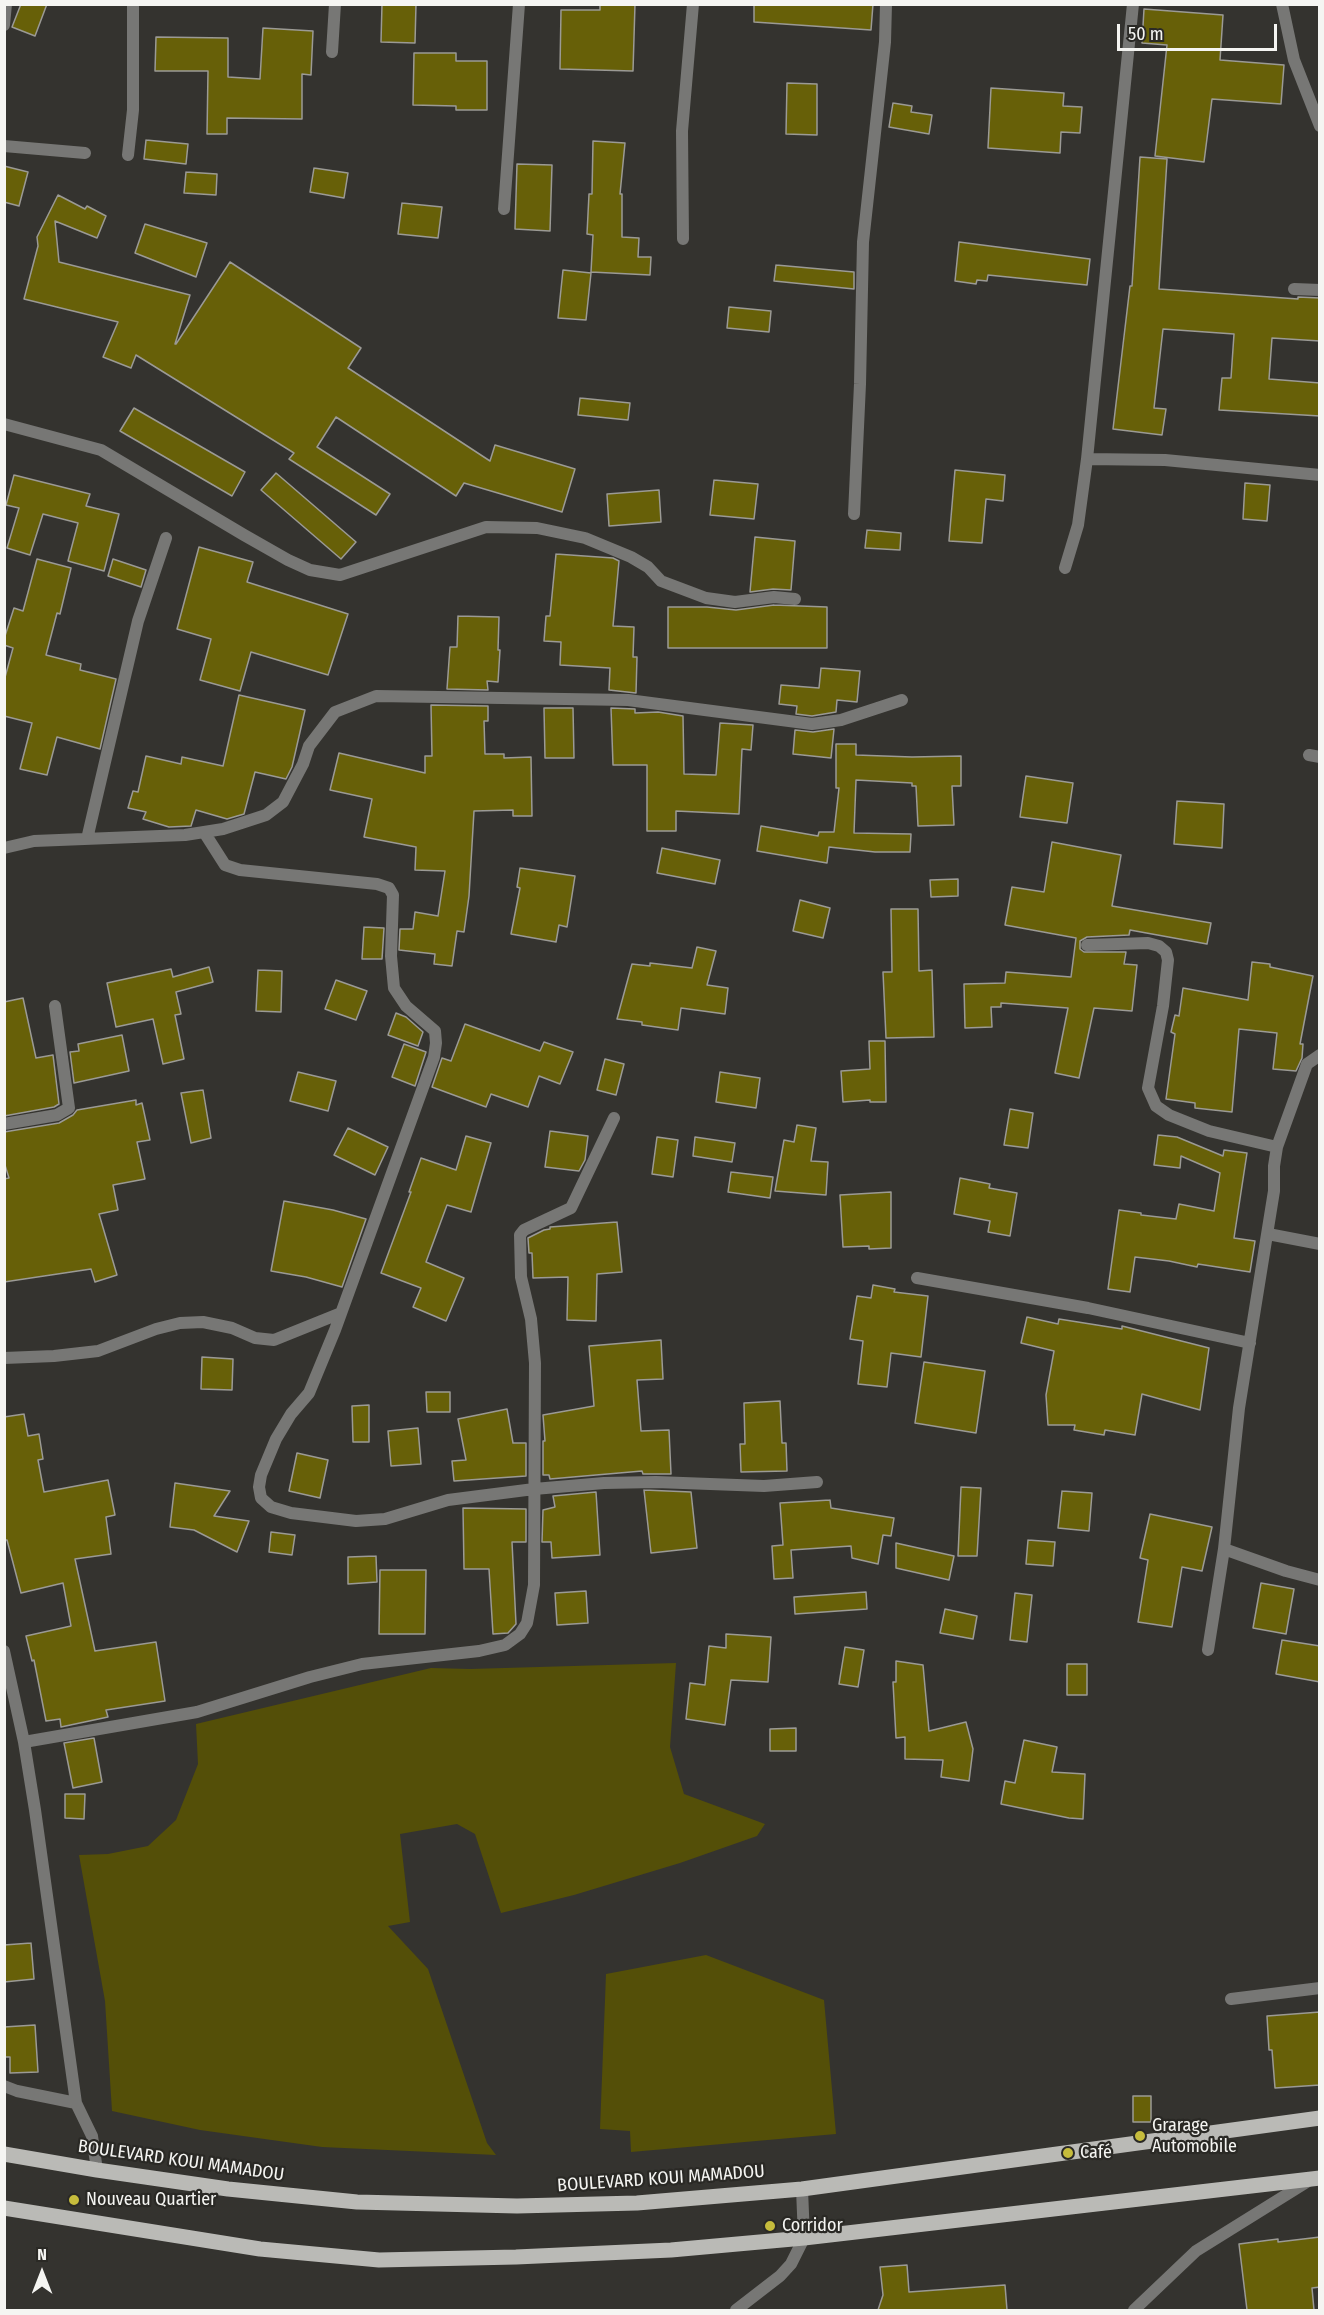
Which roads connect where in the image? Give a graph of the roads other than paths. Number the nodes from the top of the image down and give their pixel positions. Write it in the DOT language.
graph roads {
  1 [pos="6,4"];
  2 [pos="133,4"];
  3 [pos="335,4"];
  4 [pos="519,4"];
  5 [pos="693,4"];
  6 [pos="886,4"];
  7 [pos="1133,4"];
  8 [pos="1282,4"];
  9 [pos="4,25"];
  10 [pos="332,52"];
  11 [pos="1320,126"];
  12 [pos="4,146"];
  13 [pos="85,153"];
  14 [pos="128,155"];
  15 [pos="504,209"];
  16 [pos="683,239"];
  17 [pos="1294,289"];
  18 [pos="1320,290"];
  19 [pos="4,424"];
  20 [pos="1087,459"];
  21 [pos="1320,475"];
  22 [pos="854,514"];
  23 [pos="166,538"];
  24 [pos="1065,568"];
  25 [pos="795,599"];
  26 [pos="902,699"];
  27 [pos="204,832"];
  28 [pos="87,839"];
  29 [pos="4,848"];
  30 [pos="1087,945"];
  31 [pos="55,1006"];
  32 [pos="1320,1055"];
  33 [pos="614,1118"];
  34 [pos="4,1124"];
  35 [pos="1277,1147"];
  36 [pos="1268,1234"];
  37 [pos="1320,1244"];
  38 [pos="917,1278"];
  39 [pos="342,1313"];
  40 [pos="1250,1343"];
  41 [pos="4,1358"];
  42 [pos="817,1482"];
  43 [pos="534,1489"];
  44 [pos="1224,1550"];
  45 [pos="1320,1580"];
  46 [pos="1208,1650"];
  47 [pos="4,1651"];
  48 [pos="24,1742"];
  49 [pos="1320,1988"];
  50 [pos="1231,1999"];
  51 [pos="4,2086"];
  52 [pos="76,2103"];
  53 [pos="1320,2118"];
  54 [pos="4,2154"];
  55 [pos="97,2170"];
  56 [pos="1315,2179"];
  57 [pos="802,2189"];
  58 [pos="4,2208"];
  59 [pos="804,2238"];
  60 [pos="736,2310"];
  61 [pos="1134,2310"];
  1 -- 9 [label="street"];
  2 -- 14 [label="street"];
  3 -- 10 [label="street"];
  4 -- 15 [label="street"];
  5 -- 16 [label="street"];
  6 -- 22 [label="street"];
  7 -- 20 [label="street"];
  8 -- 11 [label="street"];
  12 -- 13 [label="street"];
  17 -- 18 [label="street"];
  19 -- 25 [label="street"];
  20 -- 21 [label="street"];
  20 -- 24 [label="street"];
  23 -- 28 [label="street"];
  26 -- 27 [label="street"];
  27 -- 28 [label="street"];
  27 -- 39 [label="street"];
  28 -- 29 [label="street"];
  30 -- 35 [label="street"];
  31 -- 34 [label="street"];
  32 -- 35 [label="street"];
  33 -- 43 [label="street"];
  35 -- 36 [label="street"];
  36 -- 37 [label="street"];
  36 -- 40 [label="street"];
  38 -- 40 [label="street"];
  39 -- 41 [label="street"];
  39 -- 43 [label="street"];
  40 -- 44 [label="street"];
  42 -- 43 [label="street"];
  43 -- 48 [label="street"];
  44 -- 45 [label="street"];
  44 -- 46 [label="street"];
  47 -- 48 [label="street"];
  48 -- 52 [label="street"];
  49 -- 50 [label="street"];
  51 -- 52 [label="street"];
  52 -- 55 [label="street"];
  53 -- 57 [label="main road, BOULEVARD KOUI MAMADOU"];
  54 -- 55 [label="main road, BOULEVARD KOUI MAMADOU"];
  55 -- 57 [label="main road, BOULEVARD KOUI MAMADOU"];
  56 -- 59 [label="main road"];
  56 -- 61 [label="street"];
  57 -- 59 [label="street"];
  58 -- 59 [label="main road"];
  59 -- 60 [label="street"];
}
